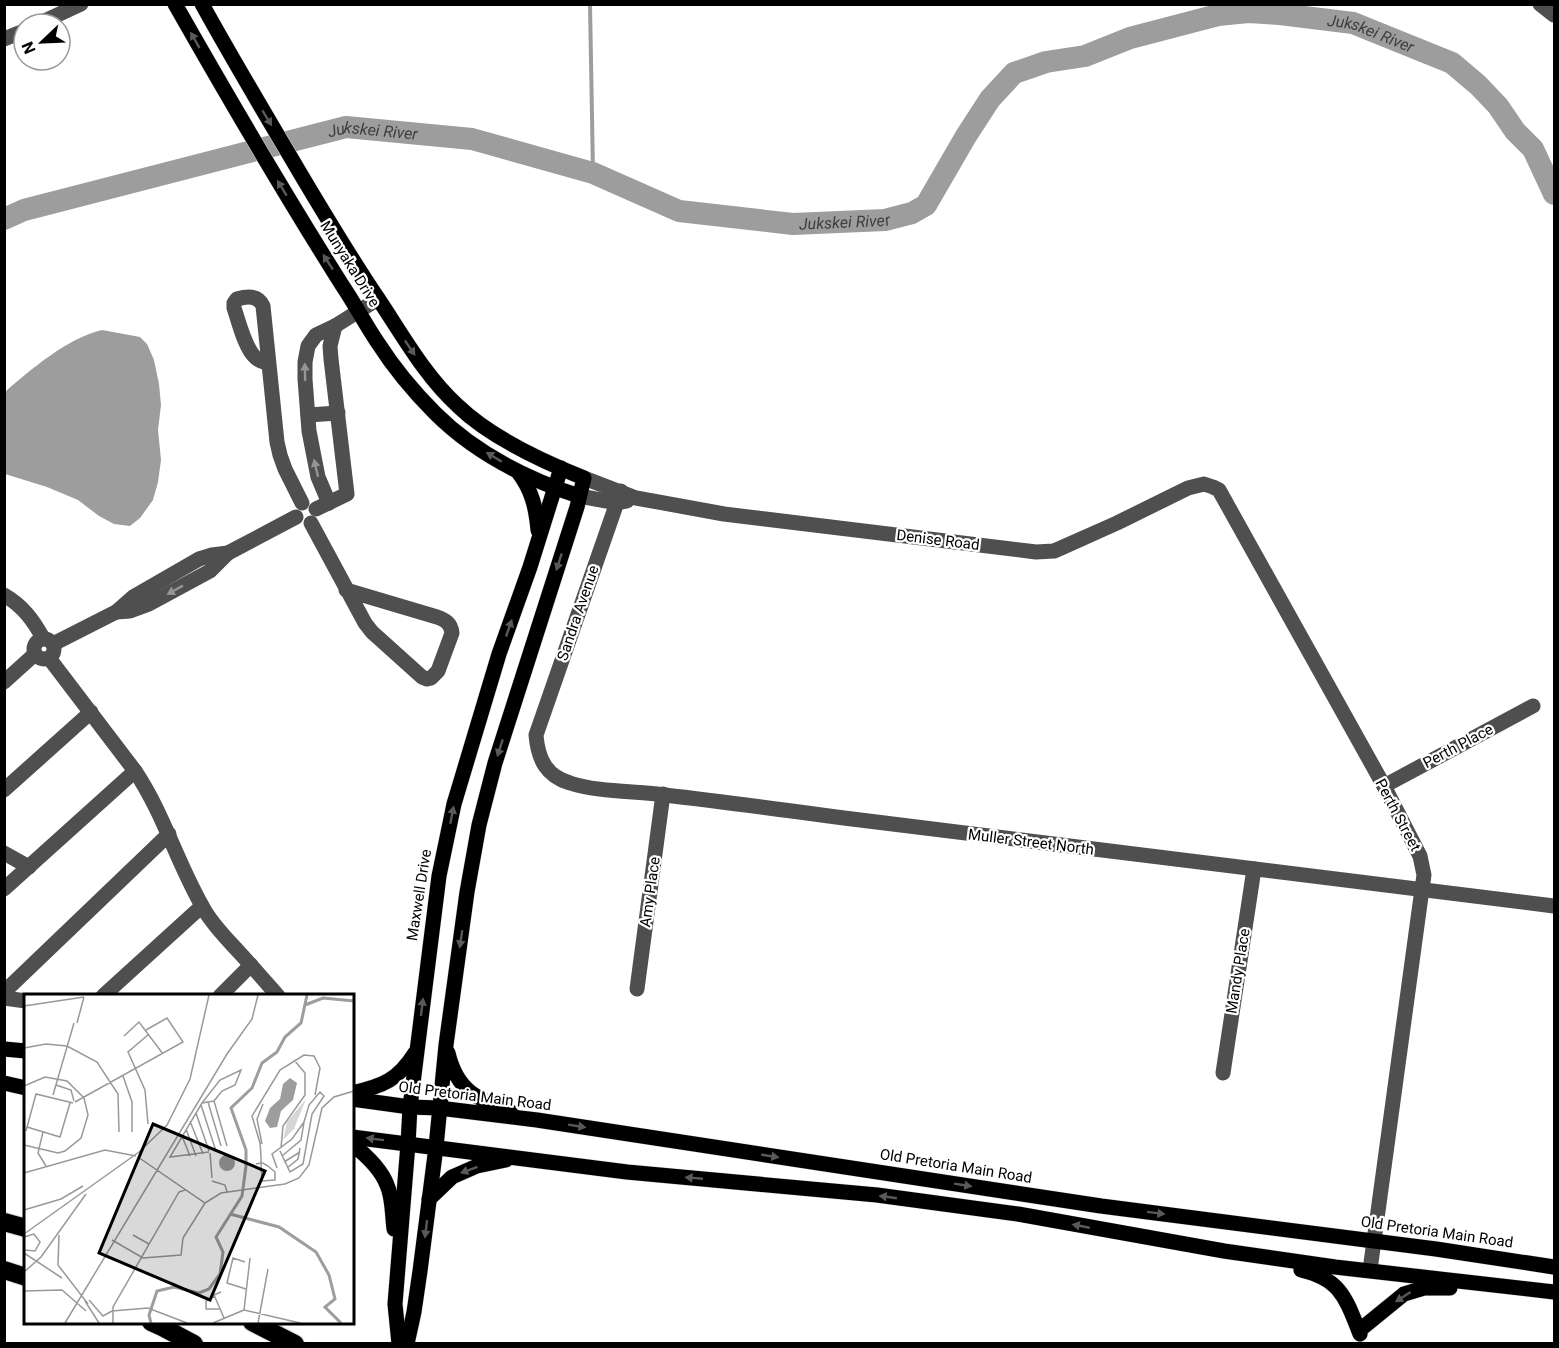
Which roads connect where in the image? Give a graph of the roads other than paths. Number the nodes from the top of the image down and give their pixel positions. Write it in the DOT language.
graph roads {
  1 [pos="81,4"];
  2 [pos="175,4"];
  3 [pos="202,4"];
  4 [pos="1540,4"];
  5 [pos="64,12"];
  6 [pos="1554,15"];
  7 [pos="378,299"];
  8 [pos="358,311"];
  9 [pos="334,326"];
  10 [pos="269,364"];
  11 [pos="338,413"];
  12 [pos="308,415"];
  13 [pos="561,468"];
  14 [pos="515,469"];
  15 [pos="584,478"];
  16 [pos="554,488"];
  17 [pos="579,496"];
  18 [pos="1224,496"];
  19 [pos="619,497"];
  20 [pos="299,510"];
  21 [pos="319,511"];
  22 [pos="539,539"];
  23 [pos="346,590"];
  24 [pos="4,595"];
  25 [pos="45,648"];
  26 [pos="4,682"];
  27 [pos="1533,706"];
  28 [pos="91,712"];
  29 [pos="536,735"];
  30 [pos="135,771"];
  31 [pos="1384,786"];
  32 [pos="4,790"];
  33 [pos="663,795"];
  34 [pos="169,834"];
  35 [pos="4,853"];
  36 [pos="29,867"];
  37 [pos="1254,869"];
  38 [pos="4,889"];
  39 [pos="1422,889"];
  40 [pos="202,906"];
  41 [pos="1554,906"];
  42 [pos="251,965"];
  43 [pos="637,989"];
  44 [pos="4,992"];
  45 [pos="105,994"];
  46 [pos="222,994"];
  47 [pos="276,994"];
  48 [pos="4,998"];
  49 [pos="24,1001"];
  50 [pos="446,1045"];
  51 [pos="4,1049"];
  52 [pos="417,1050"];
  53 [pos="24,1052"];
  54 [pos="1223,1073"];
  55 [pos="4,1083"];
  56 [pos="24,1088"];
  57 [pos="354,1093"];
  58 [pos="354,1099"];
  59 [pos="410,1107"];
  60 [pos="439,1108"];
  61 [pos="537,1120"];
  62 [pos="354,1137"];
  63 [pos="408,1144"];
  64 [pos="354,1146"];
  65 [pos="436,1147"];
  66 [pos="518,1158"];
  67 [pos="429,1199"];
  68 [pos="4,1222"];
  69 [pos="24,1227"];
  70 [pos="1374,1241"];
  71 [pos="1224,1251"];
  72 [pos="1554,1267"];
  73 [pos="397,1268"];
  74 [pos="4,1270"];
  75 [pos="1370,1270"];
  76 [pos="24,1276"];
  77 [pos="1522,1288"];
  78 [pos="1554,1292"];
  79 [pos="155,1324"];
  80 [pos="254,1324"];
  81 [pos="194,1344"];
  82 [pos="295,1344"];
  83 [pos="399,1344"];
  84 [pos="408,1344"];
  1 -- 5 [label="street"];
  8 -- 2 [label="main road, Munyaka Drive, one-way"];
  3 -- 7 [label="main road, Munyaka Drive, one-way"];
  4 -- 6 [label="street"];
  7 -- 8 [label="street"];
  7 -- 13 [label="main road, Munyaka Drive, one-way"];
  8 -- 9 [label="street"];
  14 -- 8 [label="main road, Munyaka Drive, one-way"];
  9 -- 11 [label="street"];
  12 -- 9 [label="street, one-way"];
  10 -- 20 [label="street"];
  11 -- 12 [label="street"];
  11 -- 21 [label="street"];
  21 -- 12 [label="street, one-way"];
  13 -- 15 [label="main road, Munyaka Drive"];
  13 -- 16 [label="main road, Maxwell Drive"];
  14 -- 16 [label="main road, Munyaka Drive"];
  14 -- 22 [label="main road"];
  15 -- 17 [label="main road"];
  15 -- 19 [label="street"];
  16 -- 17 [label="main road, Munyaka Drive"];
  16 -- 22 [label="main road, Maxwell Drive"];
  17 -- 19 [label="street, Denise Road"];
  17 -- 50 [label="main road, one-way"];
  18 -- 19 [label="street, Denise Road"];
  18 -- 31 [label="street, Perth Street"];
  19 -- 29 [label="street, Sandra Avenue"];
  20 -- 21 [label="street"];
  20 -- 25 [label="street"];
  21 -- 23 [label="street"];
  52 -- 22 [label="main road, Maxwell Drive, one-way"];
  23 -- 23 [label="street"];
  24 -- 25 [label="street"];
  25 -- 26 [label="street"];
  25 -- 28 [label="street"];
  27 -- 31 [label="street, Perth Place"];
  28 -- 30 [label="street"];
  28 -- 32 [label="street"];
  29 -- 33 [label="street, Muller Street North"];
  30 -- 34 [label="street"];
  30 -- 36 [label="street"];
  31 -- 39 [label="street, Perth Street"];
  33 -- 37 [label="street, Muller Street North"];
  33 -- 43 [label="street, Amy Place"];
  34 -- 40 [label="street"];
  34 -- 44 [label="street"];
  35 -- 36 [label="street"];
  36 -- 38 [label="street"];
  37 -- 39 [label="street, Muller Street North"];
  37 -- 54 [label="street, Mandy Place"];
  39 -- 41 [label="street, Muller Street North"];
  39 -- 70 [label="street, Perth Street"];
  40 -- 42 [label="street"];
  40 -- 45 [label="street"];
  42 -- 46 [label="street"];
  42 -- 47 [label="street"];
  48 -- 49 [label="street"];
  50 -- 60 [label="main road"];
  50 -- 61 [label="main road"];
  51 -- 53 [label="main road"];
  52 -- 57 [label="main road"];
  52 -- 59 [label="main road, Maxwell Drive"];
  55 -- 56 [label="main road"];
  58 -- 59 [label="main road, Old Pretoria Main Road"];
  59 -- 60 [label="main road, Old Pretoria Main Road"];
  59 -- 63 [label="main road, Maxwell Drive"];
  60 -- 61 [label="main road, Old Pretoria Main Road"];
  60 -- 65 [label="main road"];
  61 -- 70 [label="main road, Old Pretoria Main Road, one-way"];
  63 -- 62 [label="main road, one-way"];
  63 -- 65 [label="main road"];
  63 -- 73 [label="main road, Maxwell Drive"];
  64 -- 73 [label="main road"];
  65 -- 66 [label="main road"];
  65 -- 67 [label="main road"];
  66 -- 67 [label="main road, one-way"];
  71 -- 66 [label="main road, one-way"];
  67 -- 84 [label="main road, one-way"];
  68 -- 69 [label="highway"];
  70 -- 72 [label="main road, Old Pretoria Main Road"];
  70 -- 75 [label="street, Perth Street"];
  71 -- 75 [label="main road"];
  77 -- 71 [label="main road, one-way"];
  73 -- 83 [label="main road, Maxwell Drive"];
  74 -- 76 [label="highway"];
  75 -- 77 [label="main road"];
  77 -- 78 [label="main road"];
  79 -- 81 [label="highway"];
  80 -- 82 [label="highway"];
}
